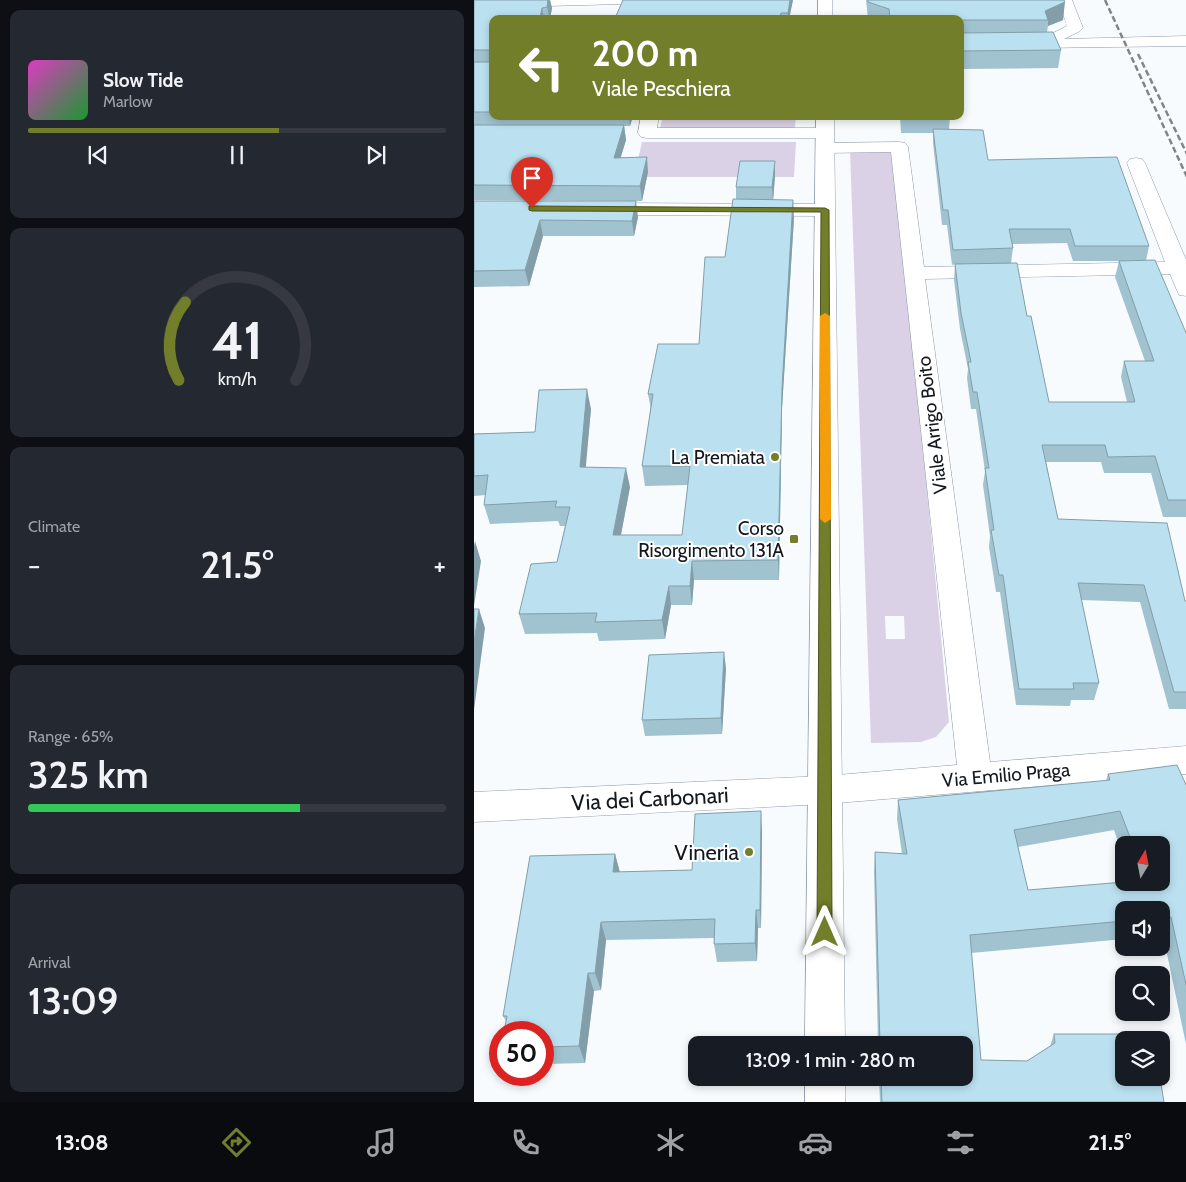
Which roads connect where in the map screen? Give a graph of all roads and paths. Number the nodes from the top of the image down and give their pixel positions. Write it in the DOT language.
graph roads {
  1 [pos="622,0"];
  2 [pos="825,0"];
  3 [pos="1065,0"];
  4 [pos="571,2"];
  5 [pos="474,4"];
  6 [pos="566,15"];
  7 [pos="825,15"];
  8 [pos="1186,41"];
  9 [pos="964,44"];
  10 [pos="1056,44"];
  11 [pos="648,125"];
  12 [pos="628,133"];
  13 [pos="825,133"];
  14 [pos="1136,163"];
  15 [pos="582,208"];
  16 [pos="825,210"];
  17 [pos="1178,268"];
  18 [pos="914,273"];
  19 [pos="1186,290"];
  20 [pos="1186,760"];
  21 [pos="975,777"];
  22 [pos="825,790"];
  23 [pos="474,808"];
  24 [pos="825,1036"];
  25 [pos="825,1086"];
  26 [pos="825,1102"];
  1 -- 4 [label="street"];
  2 -- 7 [label="street"];
  3 -- 10 [label="street"];
  4 -- 5 [label="street"];
  4 -- 6 [label="street"];
  8 -- 10 [label="street"];
  9 -- 10 [label="street"];
  11 -- 12 [label="street"];
  11 -- 13 [label="street"];
  13 -- 16 [label="street"];
  13 -- 18 [label="street, Viale Arrigo Boito"];
  14 -- 17 [label="street"];
  15 -- 16 [label="street"];
  16 -- 22 [label="street"];
  17 -- 18 [label="street"];
  17 -- 19 [label="street"];
  18 -- 21 [label="street, Viale Arrigo Boito"];
  20 -- 21 [label="street, Via Emilio Praga"];
  21 -- 22 [label="street, Via Emilio Praga"];
  22 -- 23 [label="street, Via dei Carbonari"];
  22 -- 24 [label="street"];
  25 -- 26 [label="street"];
}
